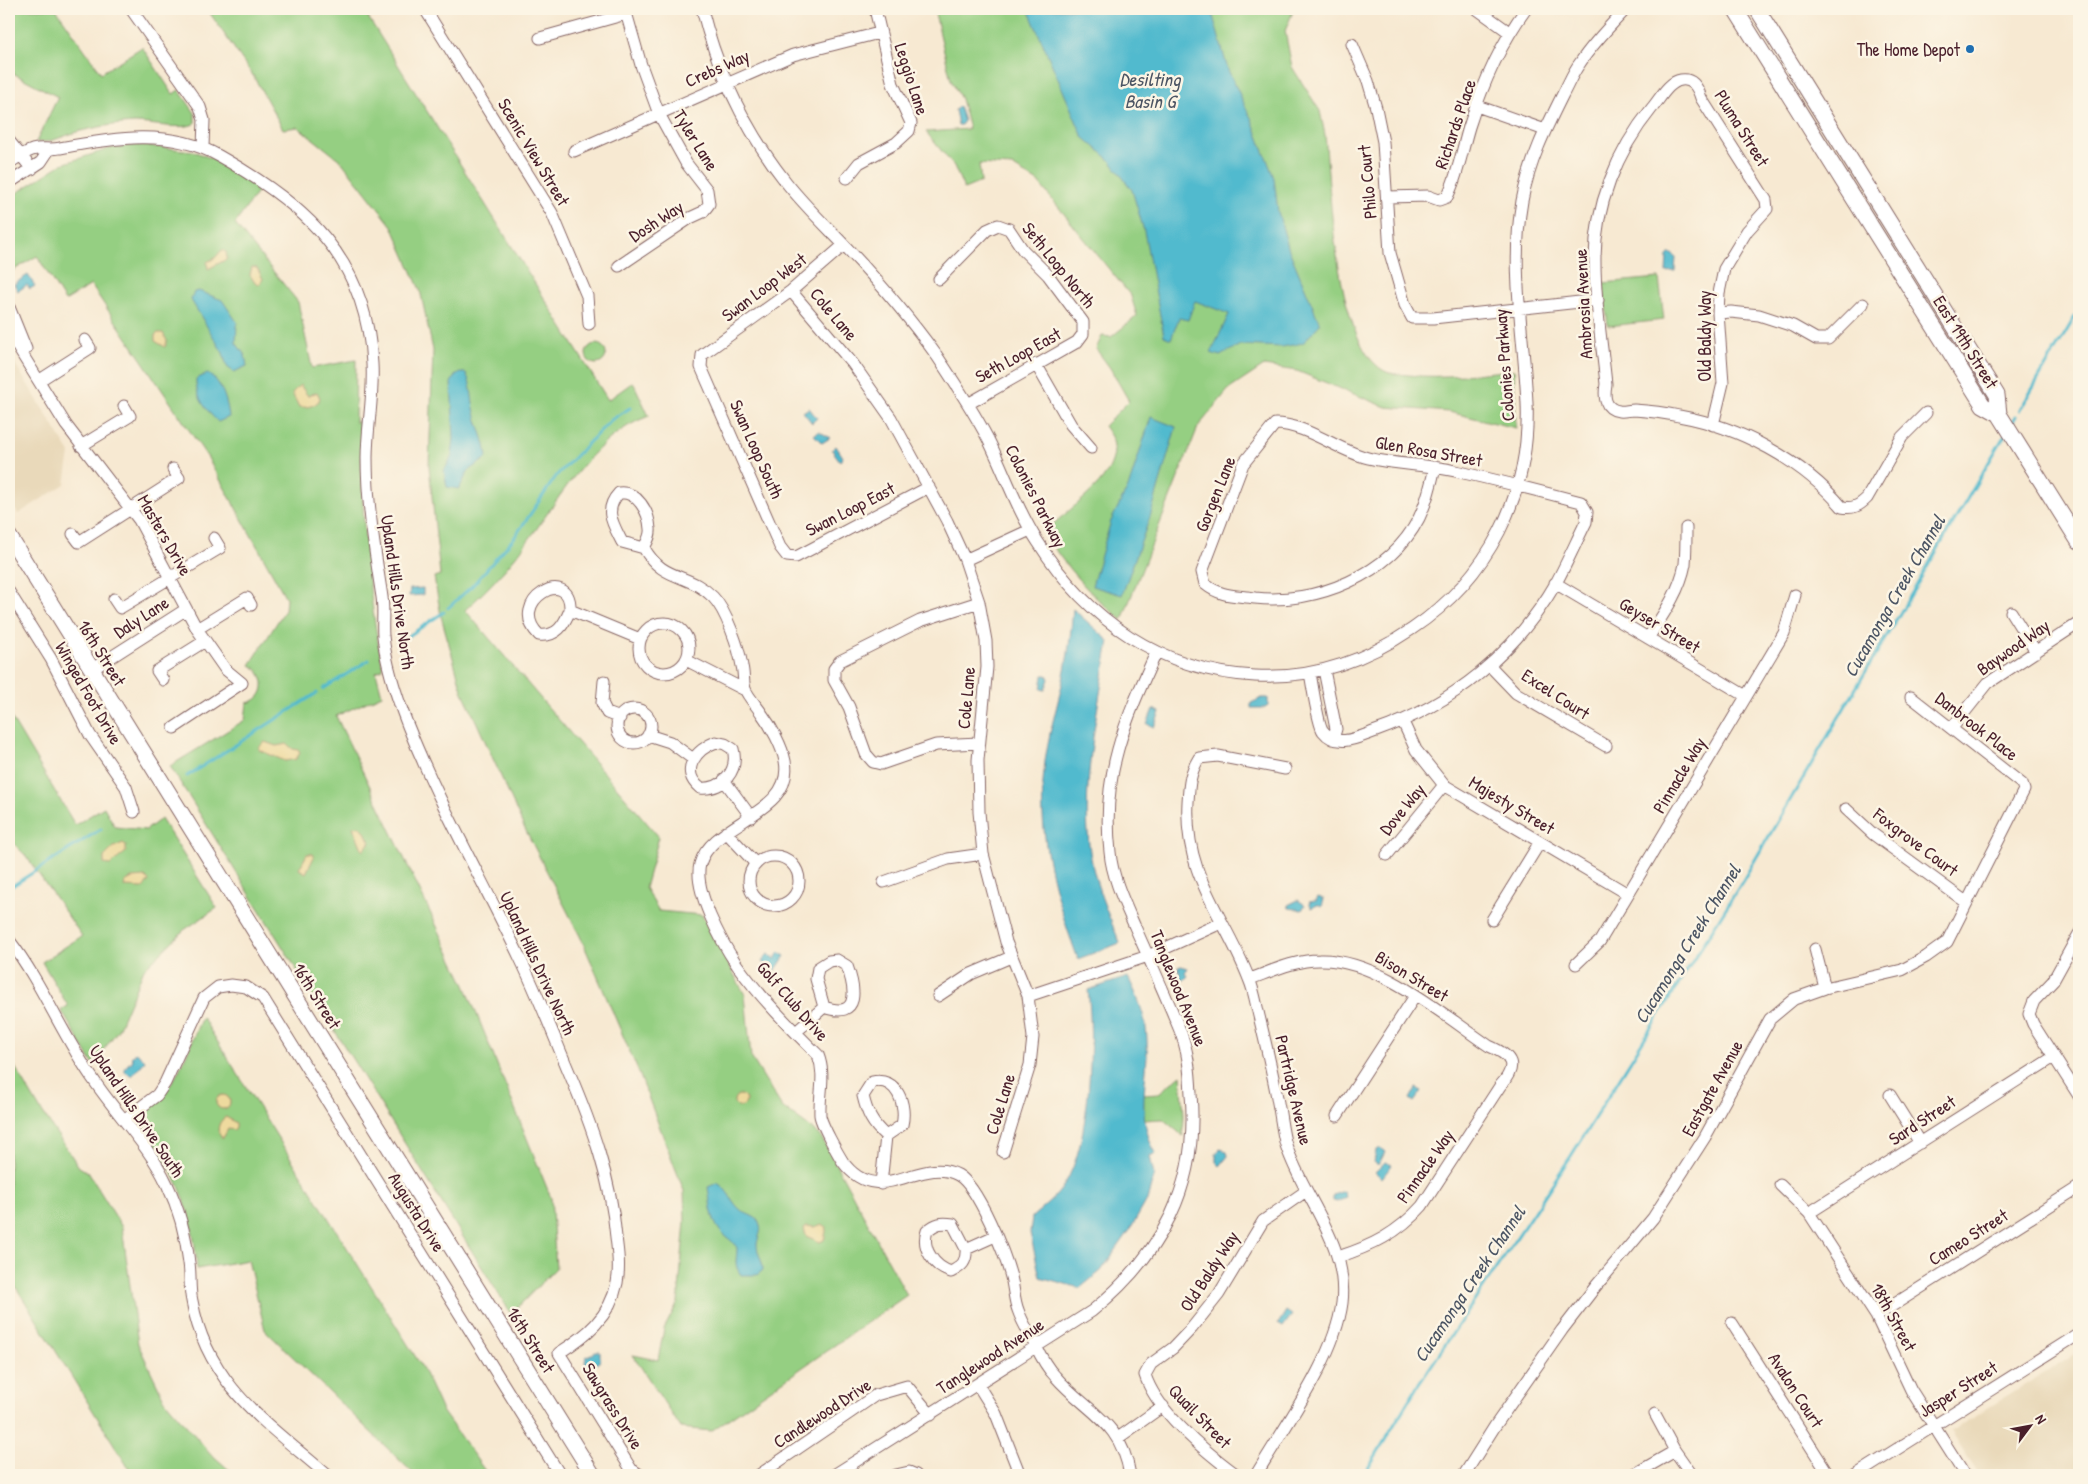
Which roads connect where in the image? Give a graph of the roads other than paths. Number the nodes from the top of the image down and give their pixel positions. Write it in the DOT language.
graph roads {
  1 [pos="131,9"];
  2 [pos="425,9"];
  3 [pos="702,9"];
  4 [pos="875,9"];
  5 [pos="1477,9"];
  6 [pos="1526,9"];
  7 [pos="1626,9"];
  8 [pos="1735,9"];
  9 [pos="1758,9"];
  10 [pos="626,11"];
  11 [pos="1510,32"];
  12 [pos="879,33"];
  13 [pos="540,38"];
  14 [pos="1352,44"];
  15 [pos="1684,79"];
  16 [pos="726,84"];
  17 [pos="1477,106"];
  18 [pos="659,114"];
  19 [pos="1545,130"];
  20 [pos="9,141"];
  21 [pos="203,147"];
  22 [pos="49,150"];
  23 [pos="574,151"];
  24 [pos="21,155"];
  25 [pos="9,162"];
  26 [pos="32,168"];
  27 [pos="847,178"];
  28 [pos="9,183"];
  29 [pos="1387,197"];
  30 [pos="1766,200"];
  31 [pos="709,204"];
  32 [pos="844,245"];
  33 [pos="620,266"];
  34 [pos="939,279"];
  35 [pos="792,291"];
  36 [pos="9,298"];
  37 [pos="1598,300"];
  38 [pos="1863,304"];
  39 [pos="9,306"];
  40 [pos="1519,310"];
  41 [pos="1718,313"];
  42 [pos="589,324"];
  43 [pos="9,332"];
  44 [pos="1083,334"];
  45 [pos="85,340"];
  46 [pos="702,355"];
  47 [pos="1036,364"];
  48 [pos="40,380"];
  49 [pos="968,404"];
  50 [pos="124,406"];
  51 [pos="1926,413"];
  52 [pos="1999,414"];
  53 [pos="1275,424"];
  54 [pos="1714,425"];
  55 [pos="81,446"];
  56 [pos="1090,448"];
  57 [pos="1435,467"];
  58 [pos="173,469"];
  59 [pos="929,487"];
  60 [pos="1518,487"];
  61 [pos="131,509"];
  62 [pos="1686,528"];
  63 [pos="1030,530"];
  64 [pos="73,534"];
  65 [pos="9,536"];
  66 [pos="214,538"];
  67 [pos="2079,542"];
  68 [pos="644,548"];
  69 [pos="787,556"];
  70 [pos="965,560"];
  71 [pos="170,576"];
  72 [pos="1555,583"];
  73 [pos="9,592"];
  74 [pos="1795,595"];
  75 [pos="114,599"];
  76 [pos="979,602"];
  77 [pos="251,605"];
  78 [pos="185,610"];
  79 [pos="570,610"];
  80 [pos="2011,612"];
  81 [pos="2079,623"];
  82 [pos="197,629"];
  83 [pos="1648,638"];
  84 [pos="640,639"];
  85 [pos="205,641"];
  86 [pos="2036,652"];
  87 [pos="1156,653"];
  88 [pos="686,660"];
  89 [pos="1490,666"];
  90 [pos="91,670"];
  91 [pos="1324,670"];
  92 [pos="1310,673"];
  93 [pos="163,680"];
  94 [pos="604,681"];
  95 [pos="745,690"];
  96 [pos="1746,696"];
  97 [pos="1911,697"];
  98 [pos="620,718"];
  99 [pos="1403,722"];
  100 [pos="174,728"];
  101 [pos="1952,728"];
  102 [pos="648,735"];
  103 [pos="1333,739"];
  104 [pos="980,744"];
  105 [pos="1606,746"];
  106 [pos="693,759"];
  107 [pos="1284,769"];
  108 [pos="724,780"];
  109 [pos="2022,784"];
  110 [pos="1444,785"];
  111 [pos="1846,809"];
  112 [pos="134,812"];
  113 [pos="751,817"];
  114 [pos="726,832"];
  115 [pos="1540,842"];
  116 [pos="983,854"];
  117 [pos="1387,855"];
  118 [pos="756,864"];
  119 [pos="884,882"];
  120 [pos="1628,894"];
  121 [pos="1966,902"];
  122 [pos="1492,920"];
  123 [pos="1221,923"];
  124 [pos="2079,934"];
  125 [pos="9,940"];
  126 [pos="1815,949"];
  127 [pos="1148,956"];
  128 [pos="1011,957"];
  129 [pos="1576,964"];
  130 [pos="1250,979"];
  131 [pos="1825,988"];
  132 [pos="938,996"];
  133 [pos="1028,996"];
  134 [pos="1414,996"];
  135 [pos="824,1007"];
  136 [pos="796,1032"];
  137 [pos="2054,1057"];
  138 [pos="1512,1065"];
  139 [pos="1890,1095"];
  140 [pos="2079,1096"];
  141 [pos="1337,1116"];
  142 [pos="124,1120"];
  143 [pos="886,1136"];
  144 [pos="1920,1143"];
  145 [pos="1003,1152"];
  146 [pos="881,1184"];
  147 [pos="1780,1185"];
  148 [pos="2079,1187"];
  149 [pos="1306,1191"];
  150 [pos="1809,1212"];
  151 [pos="995,1236"];
  152 [pos="966,1249"];
  153 [pos="1338,1257"];
  154 [pos="1876,1316"];
  155 [pos="1732,1323"];
  156 [pos="2079,1334"];
  157 [pos="1036,1347"];
  158 [pos="559,1353"];
  159 [pos="1146,1375"];
  160 [pos="978,1385"];
  161 [pos="1164,1406"];
  162 [pos="1655,1414"];
  163 [pos="931,1415"];
  164 [pos="1933,1426"];
  165 [pos="1118,1438"];
  166 [pos="1675,1451"];
  167 [pos="850,1465"];
  168 [pos="912,1474"];
  169 [pos="327,1475"];
  170 [pos="560,1475"];
  171 [pos="593,1475"];
  172 [pos="640,1475"];
  173 [pos="759,1475"];
  174 [pos="834,1475"];
  175 [pos="857,1475"];
  176 [pos="896,1475"];
  177 [pos="1020,1475"];
  178 [pos="1130,1475"];
  179 [pos="1237,1475"];
  180 [pos="1256,1475"];
  181 [pos="1464,1475"];
  182 [pos="1632,1475"];
  183 [pos="1692,1475"];
  184 [pos="1830,1475"];
  185 [pos="1856,1475"];
  186 [pos="1965,1475"];
  1 -- 21 [label="street"];
  2 -- 42 [label="street, Scenic View Street"];
  3 -- 16 [label="street, Colonies Parkway"];
  4 -- 12 [label="street, Leggio Lane"];
  5 -- 11 [label="street"];
  6 -- 11 [label="street, Richards Place"];
  7 -- 19 [label="street, Colonies Parkway"];
  8 -- 52 [label="main road, East 19th Street"];
  9 -- 52 [label="main road, East 19th Street"];
  10 -- 13 [label="street"];
  10 -- 18 [label="street, Tyler Lane"];
  11 -- 17 [label="street, Richards Place"];
  12 -- 16 [label="street, Crebs Way"];
  12 -- 27 [label="street, Leggio Lane"];
  14 -- 29 [label="street, Philo Court"];
  15 -- 30 [label="street, Pluma Street"];
  15 -- 37 [label="street, Ambrosia Avenue"];
  16 -- 18 [label="street, Crebs Way"];
  16 -- 32 [label="street, Colonies Parkway"];
  17 -- 19 [label="street"];
  17 -- 29 [label="street, Richards Place"];
  18 -- 23 [label="street, Crebs Way"];
  18 -- 31 [label="street, Tyler Lane"];
  19 -- 40 [label="street, Colonies Parkway"];
  20 -- 24 [label="street"];
  21 -- 22 [label="street, Upland Hills Drive North"];
  21 -- 158 [label="street, Upland Hills Drive North"];
  22 -- 24 [label="street, Upland Hills Drive North"];
  22 -- 26 [label="street"];
  24 -- 25 [label="street, Upland Hills Drive North"];
  24 -- 26 [label="street"];
  26 -- 28 [label="street"];
  29 -- 40 [label="street, Philo Court"];
  30 -- 41 [label="street, Old Baldy Way"];
  31 -- 33 [label="street, Dosh Way"];
  32 -- 35 [label="street, Swan Loop West"];
  32 -- 49 [label="street, Colonies Parkway"];
  34 -- 44 [label="street, Seth Loop North"];
  35 -- 46 [label="street, Swan Loop West"];
  35 -- 59 [label="street, Cole Lane"];
  36 -- 39 [label="street, Masters Drive"];
  37 -- 40 [label="street"];
  37 -- 54 [label="street, Ambrosia Avenue"];
  38 -- 41 [label="street"];
  39 -- 48 [label="street, Masters Drive"];
  40 -- 60 [label="street, Colonies Parkway"];
  41 -- 54 [label="street, Old Baldy Way"];
  43 -- 48 [label="street, Masters Drive"];
  44 -- 47 [label="street, Seth Loop East"];
  45 -- 48 [label="street"];
  46 -- 69 [label="street, Swan Loop South"];
  47 -- 49 [label="street, Seth Loop East"];
  47 -- 56 [label="street"];
  48 -- 55 [label="street, Masters Drive"];
  49 -- 63 [label="street, Colonies Parkway"];
  50 -- 55 [label="street"];
  51 -- 54 [label="street"];
  52 -- 67 [label="main road"];
  53 -- 57 [label="street, Glen Rosa Street"];
  53 -- 57 [label="street, Gorgen Lane"];
  55 -- 61 [label="street, Masters Drive"];
  57 -- 60 [label="street, Glen Rosa Street"];
  58 -- 61 [label="street"];
  59 -- 69 [label="street, Swan Loop East"];
  59 -- 70 [label="street, Cole Lane"];
  60 -- 72 [label="street, Glen Rosa Street"];
  60 -- 91 [label="street, Colonies Parkway"];
  61 -- 64 [label="street"];
  61 -- 71 [label="street, Masters Drive"];
  62 -- 83 [label="street"];
  63 -- 70 [label="street"];
  63 -- 87 [label="street, Colonies Parkway"];
  65 -- 90 [label="main road, 16th Street"];
  66 -- 71 [label="street"];
  68 -- 68 [label="street"];
  68 -- 95 [label="street"];
  70 -- 76 [label="street, Cole Lane"];
  71 -- 75 [label="street"];
  71 -- 78 [label="street, Masters Drive"];
  72 -- 83 [label="street, Geyser Street"];
  72 -- 89 [label="street"];
  73 -- 112 [label="street, Winged Foot Drive"];
  74 -- 96 [label="street, Pinnacle Way"];
  76 -- 104 [label="street, Cole Lane"];
  76 -- 104 [label="street"];
  77 -- 82 [label="street"];
  78 -- 82 [label="street, Masters Drive"];
  78 -- 90 [label="street, Daly Lane"];
  79 -- 84 [label="street"];
  80 -- 86 [label="street"];
  81 -- 86 [label="street, Baywood Way"];
  82 -- 85 [label="street, Masters Drive"];
  83 -- 96 [label="street, Geyser Street"];
  84 -- 88 [label="street"];
  84 -- 88 [label="street"];
  85 -- 93 [label="street"];
  85 -- 100 [label="street, Masters Drive"];
  86 -- 101 [label="street, Baywood Way"];
  87 -- 92 [label="street, Colonies Parkway"];
  87 -- 127 [label="street, Tanglewood Avenue"];
  88 -- 95 [label="street"];
  89 -- 99 [label="street"];
  89 -- 105 [label="street, Excel Court"];
  90 -- 171 [label="main road, 16th Street"];
  91 -- 92 [label="street, Colonies Parkway"];
  91 -- 103 [label="street"];
  92 -- 103 [label="street"];
  94 -- 98 [label="street"];
  95 -- 113 [label="street, Golf Club Drive"];
  96 -- 120 [label="street, Pinnacle Way"];
  97 -- 101 [label="street, Danbrook Place"];
  98 -- 102 [label="street"];
  98 -- 102 [label="street"];
  99 -- 103 [label="street"];
  99 -- 110 [label="street, Majesty Street"];
  101 -- 109 [label="street, Danbrook Place"];
  102 -- 106 [label="street"];
  104 -- 116 [label="street, Cole Lane"];
  106 -- 108 [label="street"];
  106 -- 108 [label="street"];
  107 -- 123 [label="street, Partridge Avenue"];
  108 -- 113 [label="street"];
  109 -- 121 [label="street, Eastgate Avenue"];
  110 -- 115 [label="street, Majesty Street"];
  110 -- 117 [label="street, Dove Way"];
  111 -- 121 [label="street, Foxgrove Court"];
  113 -- 114 [label="street, Golf Club Drive"];
  114 -- 118 [label="street"];
  114 -- 136 [label="street, Golf Club Drive"];
  115 -- 120 [label="street, Majesty Street"];
  115 -- 122 [label="street"];
  116 -- 119 [label="street"];
  116 -- 128 [label="street, Cole Lane"];
  118 -- 118 [label="street"];
  120 -- 129 [label="street, Pinnacle Way"];
  121 -- 131 [label="street, Eastgate Avenue"];
  123 -- 127 [label="street"];
  123 -- 130 [label="street, Partridge Avenue"];
  124 -- 137 [label="street"];
  125 -- 142 [label="street, Upland Hills Drive South"];
  126 -- 131 [label="street"];
  127 -- 133 [label="street"];
  127 -- 157 [label="street, Tanglewood Avenue"];
  128 -- 132 [label="street"];
  128 -- 133 [label="street, Cole Lane"];
  130 -- 134 [label="street, Bison Street"];
  130 -- 149 [label="street, Partridge Avenue"];
  131 -- 181 [label="street, Eastgate Avenue"];
  133 -- 145 [label="street, Cole Lane"];
  134 -- 138 [label="street, Bison Street"];
  134 -- 141 [label="street"];
  135 -- 135 [label="street"];
  135 -- 136 [label="street"];
  136 -- 146 [label="street, Golf Club Drive"];
  137 -- 140 [label="street"];
  137 -- 144 [label="street, Sard Street"];
  138 -- 153 [label="street, Pinnacle Way"];
  139 -- 144 [label="street"];
  142 -- 169 [label="street, Upland Hills Drive South"];
  142 -- 170 [label="street, Augusta Drive"];
  143 -- 143 [label="street"];
  143 -- 146 [label="street"];
  144 -- 150 [label="street, Sard Street"];
  146 -- 151 [label="street"];
  147 -- 150 [label="street, 18th Street"];
  148 -- 154 [label="street, Cameo Street"];
  149 -- 153 [label="street, Partridge Avenue"];
  149 -- 159 [label="street, Old Baldy Way"];
  150 -- 154 [label="street, 18th Street"];
  151 -- 152 [label="street"];
  151 -- 157 [label="street"];
  152 -- 152 [label="street"];
  153 -- 180 [label="street, Partridge Avenue"];
  154 -- 164 [label="street, 18th Street"];
  155 -- 184 [label="street, Avalon Court"];
  156 -- 164 [label="street, Jasper Street"];
  157 -- 160 [label="street, Tanglewood Avenue"];
  157 -- 165 [label="street"];
  158 -- 172 [label="street, Sawgrass Drive"];
  159 -- 161 [label="street, Quail Street"];
  160 -- 163 [label="street, Tanglewood Avenue"];
  160 -- 177 [label="street"];
  161 -- 165 [label="street"];
  161 -- 179 [label="street, Quail Street"];
  162 -- 166 [label="street"];
  163 -- 167 [label="street, Tanglewood Avenue"];
  163 -- 173 [label="street, Candlewood Drive"];
  164 -- 185 [label="street, Jasper Street"];
  164 -- 186 [label="street, 18th Street"];
  165 -- 178 [label="street"];
  166 -- 182 [label="street"];
  166 -- 183 [label="street"];
  167 -- 174 [label="street, Tanglewood Avenue"];
  167 -- 175 [label="street"];
  168 -- 176 [label="street"];
}
